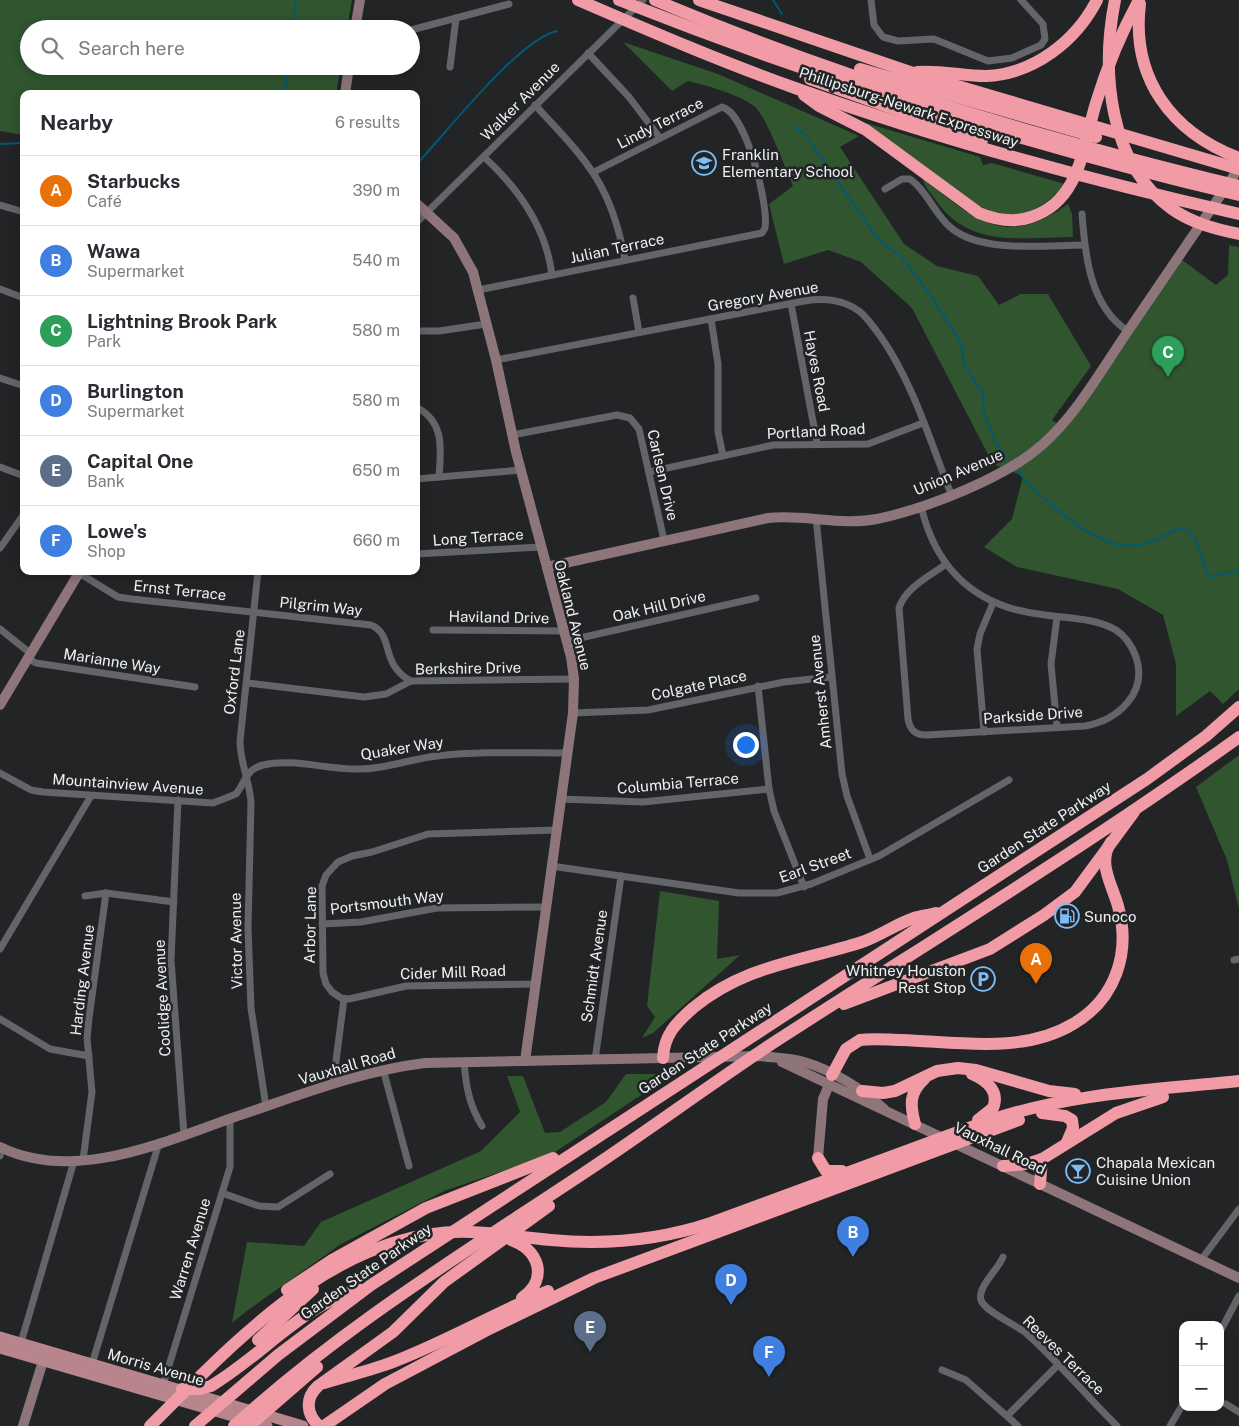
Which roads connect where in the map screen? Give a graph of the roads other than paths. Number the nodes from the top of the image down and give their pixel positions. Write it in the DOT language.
graph roads {
  1 [pos="360,0"];
  2 [pos="578,0"];
  3 [pos="620,0"];
  4 [pos="643,0"];
  5 [pos="655,0"];
  6 [pos="698,0"];
  7 [pos="871,0"];
  8 [pos="1021,0"];
  9 [pos="1097,0"];
  10 [pos="1115,0"];
  11 [pos="1125,0"];
  12 [pos="1140,0"];
  13 [pos="508,4"];
  14 [pos="675,8"];
  15 [pos="456,18"];
  16 [pos="665,18"];
  17 [pos="356,20"];
  18 [pos="420,28"];
  19 [pos="588,53"];
  20 [pos="450,67"];
  21 [pos="910,72"];
  22 [pos="348,75"];
  23 [pos="794,88"];
  24 [pos="346,90"];
  25 [pos="1096,102"];
  26 [pos="535,105"];
  27 [pos="660,138"];
  28 [pos="484,157"];
  29 [pos="1239,158"];
  30 [pos="1210,161"];
  31 [pos="1239,169"];
  32 [pos="594,172"];
  33 [pos="1198,180"];
  34 [pos="1239,186"];
  35 [pos="885,190"];
  36 [pos="1144,192"];
  37 [pos="1239,195"];
  38 [pos="0,205"];
  39 [pos="420,206"];
  40 [pos="20,211"];
  41 [pos="428,212"];
  42 [pos="1082,214"];
  43 [pos="1239,214"];
  44 [pos="420,219"];
  45 [pos="762,233"];
  46 [pos="1239,234"];
  47 [pos="1084,245"];
  48 [pos="625,260"];
  49 [pos="552,275"];
  50 [pos="0,289"];
  51 [pos="478,290"];
  52 [pos="20,296"];
  53 [pos="632,298"];
  54 [pos="791,304"];
  55 [pos="711,319"];
  56 [pos="486,324"];
  57 [pos="420,331"];
  58 [pos="1128,331"];
  59 [pos="639,332"];
  60 [pos="496,360"];
  61 [pos="0,378"];
  62 [pos="20,385"];
  63 [pos="420,410"];
  64 [pos="923,423"];
  65 [pos="512,435"];
  66 [pos="817,443"];
  67 [pos="723,456"];
  68 [pos="0,467"];
  69 [pos="521,470"];
  70 [pos="648,472"];
  71 [pos="20,474"];
  72 [pos="439,477"];
  73 [pos="420,479"];
  74 [pos="952,494"];
  75 [pos="921,506"];
  76 [pos="816,518"];
  77 [pos="20,520"];
  78 [pos="664,540"];
  79 [pos="541,547"];
  80 [pos="0,548"];
  81 [pos="420,554"];
  82 [pos="946,564"];
  83 [pos="547,568"];
  84 [pos="77,575"];
  85 [pos="84,575"];
  86 [pos="258,575"];
  87 [pos="756,598"];
  88 [pos="993,603"];
  89 [pos="255,612"];
  90 [pos="1057,617"];
  91 [pos="0,629"];
  92 [pos="433,630"];
  93 [pos="566,636"];
  94 [pos="29,656"];
  95 [pos="831,678"];
  96 [pos="574,679"];
  97 [pos="411,681"];
  98 [pos="247,683"];
  99 [pos="758,686"];
  100 [pos="195,687"];
  101 [pos="0,705"];
  102 [pos="1236,710"];
  103 [pos="573,713"];
  104 [pos="1057,728"];
  105 [pos="984,732"];
  106 [pos="1239,737"];
  107 [pos="567,753"];
  108 [pos="0,772"];
  109 [pos="246,775"];
  110 [pos="1009,780"];
  111 [pos="769,789"];
  112 [pos="91,796"];
  113 [pos="560,799"];
  114 [pos="178,800"];
  115 [pos="1139,806"];
  116 [pos="556,830"];
  117 [pos="1111,842"];
  118 [pos="870,860"];
  119 [pos="551,866"];
  120 [pos="621,876"];
  121 [pos="804,887"];
  122 [pos="106,893"];
  123 [pos="85,896"];
  124 [pos="174,902"];
  125 [pos="545,906"];
  126 [pos="944,912"];
  127 [pos="322,924"];
  128 [pos="0,949"];
  129 [pos="534,984"];
  130 [pos="344,999"];
  131 [pos="817,1015"];
  132 [pos="0,1019"];
  133 [pos="89,1056"];
  134 [pos="663,1058"];
  135 [pos="775,1058"];
  136 [pos="594,1060"];
  137 [pos="525,1061"];
  138 [pos="464,1062"];
  139 [pos="952,1068"];
  140 [pos="384,1069"];
  141 [pos="930,1074"];
  142 [pos="831,1080"];
  143 [pos="1239,1081"];
  144 [pos="333,1084"];
  145 [pos="1239,1089"];
  146 [pos="862,1091"];
  147 [pos="1100,1095"];
  148 [pos="1162,1097"];
  149 [pos="266,1107"];
  150 [pos="884,1109"];
  151 [pos="1042,1113"];
  152 [pos="230,1119"];
  153 [pos="915,1124"];
  154 [pos="482,1126"];
  155 [pos="953,1134"];
  156 [pos="184,1135"];
  157 [pos="600,1135"];
  158 [pos="1067,1142"];
  159 [pos="159,1143"];
  160 [pos="1,1150"];
  161 [pos="609,1157"];
  162 [pos="818,1158"];
  163 [pos="1042,1159"];
  164 [pos="78,1160"];
  165 [pos="409,1166"];
  166 [pos="1003,1166"];
  167 [pos="862,1168"];
  168 [pos="330,1174"];
  169 [pos="1040,1184"];
  170 [pos="798,1191"];
  171 [pos="222,1193"];
  172 [pos="1239,1208"];
  173 [pos="468,1228"];
  174 [pos="1002,1257"];
  175 [pos="1201,1260"];
  176 [pos="345,1265"];
  177 [pos="594,1278"];
  178 [pos="1239,1278"];
  179 [pos="371,1285"];
  180 [pos="1239,1296"];
  181 [pos="512,1306"];
  182 [pos="1224,1324"];
  183 [pos="0,1337"];
  184 [pos="0,1348"];
  185 [pos="20,1348"];
  186 [pos="43,1361"];
  187 [pos="216,1361"];
  188 [pos="92,1364"];
  189 [pos="1058,1366"];
  190 [pos="942,1370"];
  191 [pos="218,1381"];
  192 [pos="163,1384"];
  193 [pos="318,1386"];
  194 [pos="178,1389"];
  195 [pos="266,1404"];
  196 [pos="1226,1404"];
  197 [pos="1179,1411"];
  198 [pos="1239,1412"];
  199 [pos="1008,1415"];
  200 [pos="341,1420"];
  201 [pos="199,1422"];
  202 [pos="23,1426"];
  203 [pos="150,1426"];
  204 [pos="234,1426"];
  205 [pos="249,1426"];
  206 [pos="266,1426"];
  207 [pos="303,1426"];
  208 [pos="319,1426"];
  209 [pos="324,1426"];
  210 [pos="1018,1426"];
  211 [pos="1117,1426"];
  212 [pos="1170,1426"];
  1 -- 17 [label="street"];
  2 -- 23 [label="highway, Phillipsburg-Newark Expressway"];
  3 -- 16 [label="highway, Phillipsburg-Newark Expressway"];
  4 -- 19 [label="street, Walker Avenue"];
  5 -- 14 [label="highway, Phillipsburg-Newark Expressway"];
  6 -- 21 [label="highway"];
  7 -- 8 [label="street"];
  9 -- 21 [label="highway"];
  10 -- 46 [label="highway"];
  11 -- 25 [label="highway"];
  12 -- 25 [label="highway"];
  12 -- 29 [label="highway"];
  13 -- 15 [label="street"];
  14 -- 30 [label="highway"];
  14 -- 33 [label="highway, Phillipsburg-Newark Expressway"];
  15 -- 18 [label="street"];
  15 -- 20 [label="street"];
  16 -- 33 [label="highway, Phillipsburg-Newark Expressway"];
  16 -- 36 [label="highway"];
  19 -- 26 [label="street, Walker Avenue"];
  19 -- 27 [label="street"];
  21 -- 30 [label="highway"];
  22 -- 24 [label="street"];
  23 -- 25 [label="highway"];
  23 -- 36 [label="highway, Phillipsburg-Newark Expressway"];
  26 -- 28 [label="street, Walker Avenue"];
  26 -- 32 [label="street"];
  27 -- 32 [label="street, Lindy Terrace"];
  27 -- 45 [label="street, Lindy Terrace"];
  28 -- 41 [label="street, Walker Avenue"];
  28 -- 49 [label="street"];
  30 -- 31 [label="highway"];
  31 -- 58 [label="street, Union Avenue"];
  32 -- 48 [label="street"];
  33 -- 34 [label="highway, Phillipsburg-Newark Expressway"];
  33 -- 37 [label="highway, Phillipsburg-Newark Expressway"];
  35 -- 47 [label="street"];
  36 -- 43 [label="highway, Phillipsburg-Newark Expressway"];
  38 -- 40 [label="street"];
  39 -- 41 [label="street, Oakland Avenue"];
  41 -- 44 [label="street, Walker Avenue"];
  41 -- 51 [label="street, Oakland Avenue"];
  42 -- 47 [label="street"];
  45 -- 48 [label="street, Julian Terrace"];
  47 -- 58 [label="street"];
  48 -- 49 [label="street, Julian Terrace"];
  49 -- 51 [label="street, Julian Terrace"];
  50 -- 52 [label="street"];
  51 -- 56 [label="street, Oakland Avenue"];
  53 -- 59 [label="street"];
  54 -- 55 [label="street, Gregory Avenue"];
  54 -- 64 [label="street, Gregory Avenue"];
  54 -- 66 [label="street, Hayes Road"];
  55 -- 59 [label="street, Gregory Avenue"];
  55 -- 67 [label="street"];
  56 -- 57 [label="street"];
  56 -- 60 [label="street, Oakland Avenue"];
  58 -- 74 [label="street, Union Avenue"];
  59 -- 60 [label="street, Gregory Avenue"];
  60 -- 65 [label="street, Oakland Avenue"];
  61 -- 62 [label="street"];
  63 -- 72 [label="street"];
  64 -- 66 [label="street, Portland Road"];
  64 -- 74 [label="street, Gregory Avenue"];
  65 -- 69 [label="street, Oakland Avenue"];
  65 -- 70 [label="street, Carlsen Drive"];
  66 -- 67 [label="street, Portland Road"];
  67 -- 70 [label="street, Portland Road"];
  68 -- 71 [label="street"];
  69 -- 72 [label="street"];
  69 -- 79 [label="street, Oakland Avenue"];
  70 -- 78 [label="street, Carlsen Drive"];
  72 -- 73 [label="street"];
  74 -- 75 [label="street, Union Avenue"];
  75 -- 76 [label="street, Union Avenue"];
  75 -- 82 [label="street, Parkside Drive"];
  76 -- 78 [label="street, Union Avenue"];
  76 -- 95 [label="street, Amherst Avenue"];
  77 -- 80 [label="street"];
  78 -- 83 [label="street, Union Avenue"];
  79 -- 81 [label="street, Long Terrace"];
  79 -- 83 [label="street, Oakland Avenue"];
  82 -- 88 [label="street, Parkside Drive"];
  82 -- 105 [label="street, Parkside Drive"];
  83 -- 93 [label="street, Oakland Avenue"];
  84 -- 94 [label="street"];
  85 -- 89 [label="street, Ernst Terrace"];
  86 -- 89 [label="street, Oxford Lane"];
  87 -- 93 [label="street, Oak Hill Drive"];
  88 -- 90 [label="street, Parkside Drive"];
  88 -- 105 [label="street"];
  89 -- 97 [label="street, Pilgrim Way"];
  89 -- 98 [label="street, Oxford Lane"];
  90 -- 104 [label="street"];
  90 -- 104 [label="street, Parkside Drive"];
  91 -- 94 [label="street"];
  92 -- 93 [label="street, Haviland Drive"];
  93 -- 96 [label="street, Oakland Avenue"];
  94 -- 100 [label="street, Marianne Way"];
  94 -- 101 [label="street"];
  95 -- 99 [label="street, Colgate Place"];
  95 -- 118 [label="street, Amherst Avenue"];
  96 -- 97 [label="street, Berkshire Drive"];
  96 -- 103 [label="street, Oakland Avenue"];
  97 -- 98 [label="street, Berkshire Drive"];
  98 -- 109 [label="street, Oxford Lane"];
  99 -- 103 [label="street, Colgate Place"];
  99 -- 111 [label="street"];
  102 -- 126 [label="highway, Garden State Parkway"];
  103 -- 107 [label="street, Oakland Avenue"];
  104 -- 105 [label="street, Parkside Drive"];
  106 -- 115 [label="highway"];
  107 -- 109 [label="street, Quaker Way"];
  107 -- 113 [label="street, Oakland Avenue"];
  108 -- 112 [label="street, Mountainview Avenue"];
  109 -- 114 [label="street, Mountainview Avenue"];
  109 -- 149 [label="street, Victor Avenue"];
  110 -- 118 [label="street, Earl Street"];
  111 -- 113 [label="street, Columbia Terrace"];
  111 -- 121 [label="street"];
  112 -- 114 [label="street, Mountainview Avenue"];
  112 -- 128 [label="street"];
  113 -- 116 [label="street, Oakland Avenue"];
  114 -- 124 [label="street, Coolidge Avenue"];
  115 -- 117 [label="highway"];
  115 -- 131 [label="highway"];
  116 -- 119 [label="street, Oakland Avenue"];
  116 -- 127 [label="street, Arbor Lane"];
  117 -- 131 [label="highway"];
  117 -- 142 [label="highway"];
  118 -- 121 [label="street, Earl Street"];
  119 -- 120 [label="street, Earl Street"];
  119 -- 125 [label="street, Oakland Avenue"];
  120 -- 121 [label="street, Earl Street"];
  120 -- 136 [label="street, Schmidt Avenue"];
  122 -- 123 [label="street"];
  122 -- 124 [label="street"];
  122 -- 133 [label="street, Harding Avenue"];
  124 -- 156 [label="street, Coolidge Avenue"];
  125 -- 127 [label="street, Portsmouth Way"];
  125 -- 129 [label="street, Oakland Avenue"];
  126 -- 134 [label="highway"];
  126 -- 157 [label="highway, Garden State Parkway"];
  127 -- 130 [label="street, Arbor Lane"];
  129 -- 130 [label="street, Cider Mill Road"];
  129 -- 137 [label="street, Oakland Avenue"];
  130 -- 144 [label="street"];
  131 -- 161 [label="highway"];
  132 -- 133 [label="street"];
  133 -- 164 [label="street, Harding Avenue"];
  134 -- 135 [label="street, Vauxhall Road"];
  134 -- 136 [label="street, Vauxhall Road"];
  135 -- 142 [label="street, Vauxhall Road"];
  135 -- 142 [label="street, Vauxhall Road"];
  136 -- 137 [label="street, Vauxhall Road"];
  137 -- 138 [label="street, Vauxhall Road"];
  138 -- 140 [label="street, Vauxhall Road"];
  138 -- 154 [label="street"];
  139 -- 141 [label="highway"];
  139 -- 147 [label="highway"];
  139 -- 155 [label="highway"];
  140 -- 144 [label="street, Vauxhall Road"];
  140 -- 165 [label="street"];
  141 -- 146 [label="highway"];
  141 -- 153 [label="highway"];
  142 -- 146 [label="street, Vauxhall Road"];
  142 -- 150 [label="street, Vauxhall Road"];
  142 -- 162 [label="street"];
  143 -- 147 [label="highway"];
  144 -- 149 [label="street, Vauxhall Road"];
  145 -- 148 [label="highway"];
  146 -- 150 [label="street, Vauxhall Road"];
  147 -- 155 [label="highway"];
  148 -- 151 [label="highway"];
  148 -- 158 [label="highway"];
  149 -- 152 [label="street, Vauxhall Road"];
  150 -- 153 [label="street, Vauxhall Road"];
  151 -- 158 [label="highway"];
  151 -- 177 [label="highway"];
  152 -- 156 [label="street, Vauxhall Road"];
  152 -- 171 [label="street, Warren Avenue"];
  153 -- 166 [label="street, Vauxhall Road"];
  155 -- 167 [label="highway"];
  156 -- 159 [label="street, Vauxhall Road"];
  157 -- 173 [label="highway, Garden State Parkway"];
  157 -- 187 [label="highway"];
  158 -- 163 [label="highway"];
  159 -- 164 [label="street, Vauxhall Road"];
  159 -- 188 [label="street"];
  160 -- 164 [label="street, Vauxhall Road"];
  161 -- 193 [label="highway"];
  161 -- 195 [label="highway"];
  162 -- 167 [label="highway"];
  162 -- 170 [label="highway"];
  163 -- 166 [label="highway"];
  163 -- 169 [label="highway"];
  164 -- 185 [label="street, Harding Avenue"];
  166 -- 169 [label="street, Vauxhall Road"];
  167 -- 170 [label="highway"];
  168 -- 171 [label="street"];
  169 -- 175 [label="street, Vauxhall Road"];
  170 -- 173 [label="highway"];
  171 -- 192 [label="street, Warren Avenue"];
  172 -- 175 [label="street"];
  173 -- 176 [label="highway"];
  173 -- 179 [label="highway, Garden State Parkway"];
  173 -- 181 [label="highway"];
  174 -- 189 [label="street, Reeves Terrace"];
  175 -- 178 [label="street, Vauxhall Road"];
  176 -- 187 [label="highway"];
  176 -- 191 [label="highway"];
  177 -- 181 [label="highway"];
  177 -- 200 [label="highway"];
  179 -- 191 [label="highway"];
  179 -- 201 [label="highway, Garden State Parkway"];
  180 -- 182 [label="street"];
  181 -- 193 [label="highway"];
  183 -- 185 [label="main road, Morris Avenue"];
  184 -- 185 [label="main road, Morris Avenue"];
  185 -- 186 [label="main road, Morris Avenue"];
  185 -- 188 [label="main road, Morris Avenue"];
  186 -- 202 [label="street"];
  186 -- 206 [label="main road, Morris Avenue"];
  187 -- 203 [label="highway"];
  188 -- 192 [label="main road, Morris Avenue"];
  189 -- 199 [label="street"];
  189 -- 211 [label="street, Reeves Terrace"];
  190 -- 199 [label="street"];
  191 -- 194 [label="highway"];
  192 -- 194 [label="main road, Morris Avenue"];
  193 -- 208 [label="highway"];
  194 -- 207 [label="main road, Morris Avenue"];
  195 -- 204 [label="highway"];
  195 -- 205 [label="highway"];
  196 -- 198 [label="street"];
  197 -- 212 [label="street"];
  199 -- 210 [label="street"];
  200 -- 209 [label="highway"];
}
